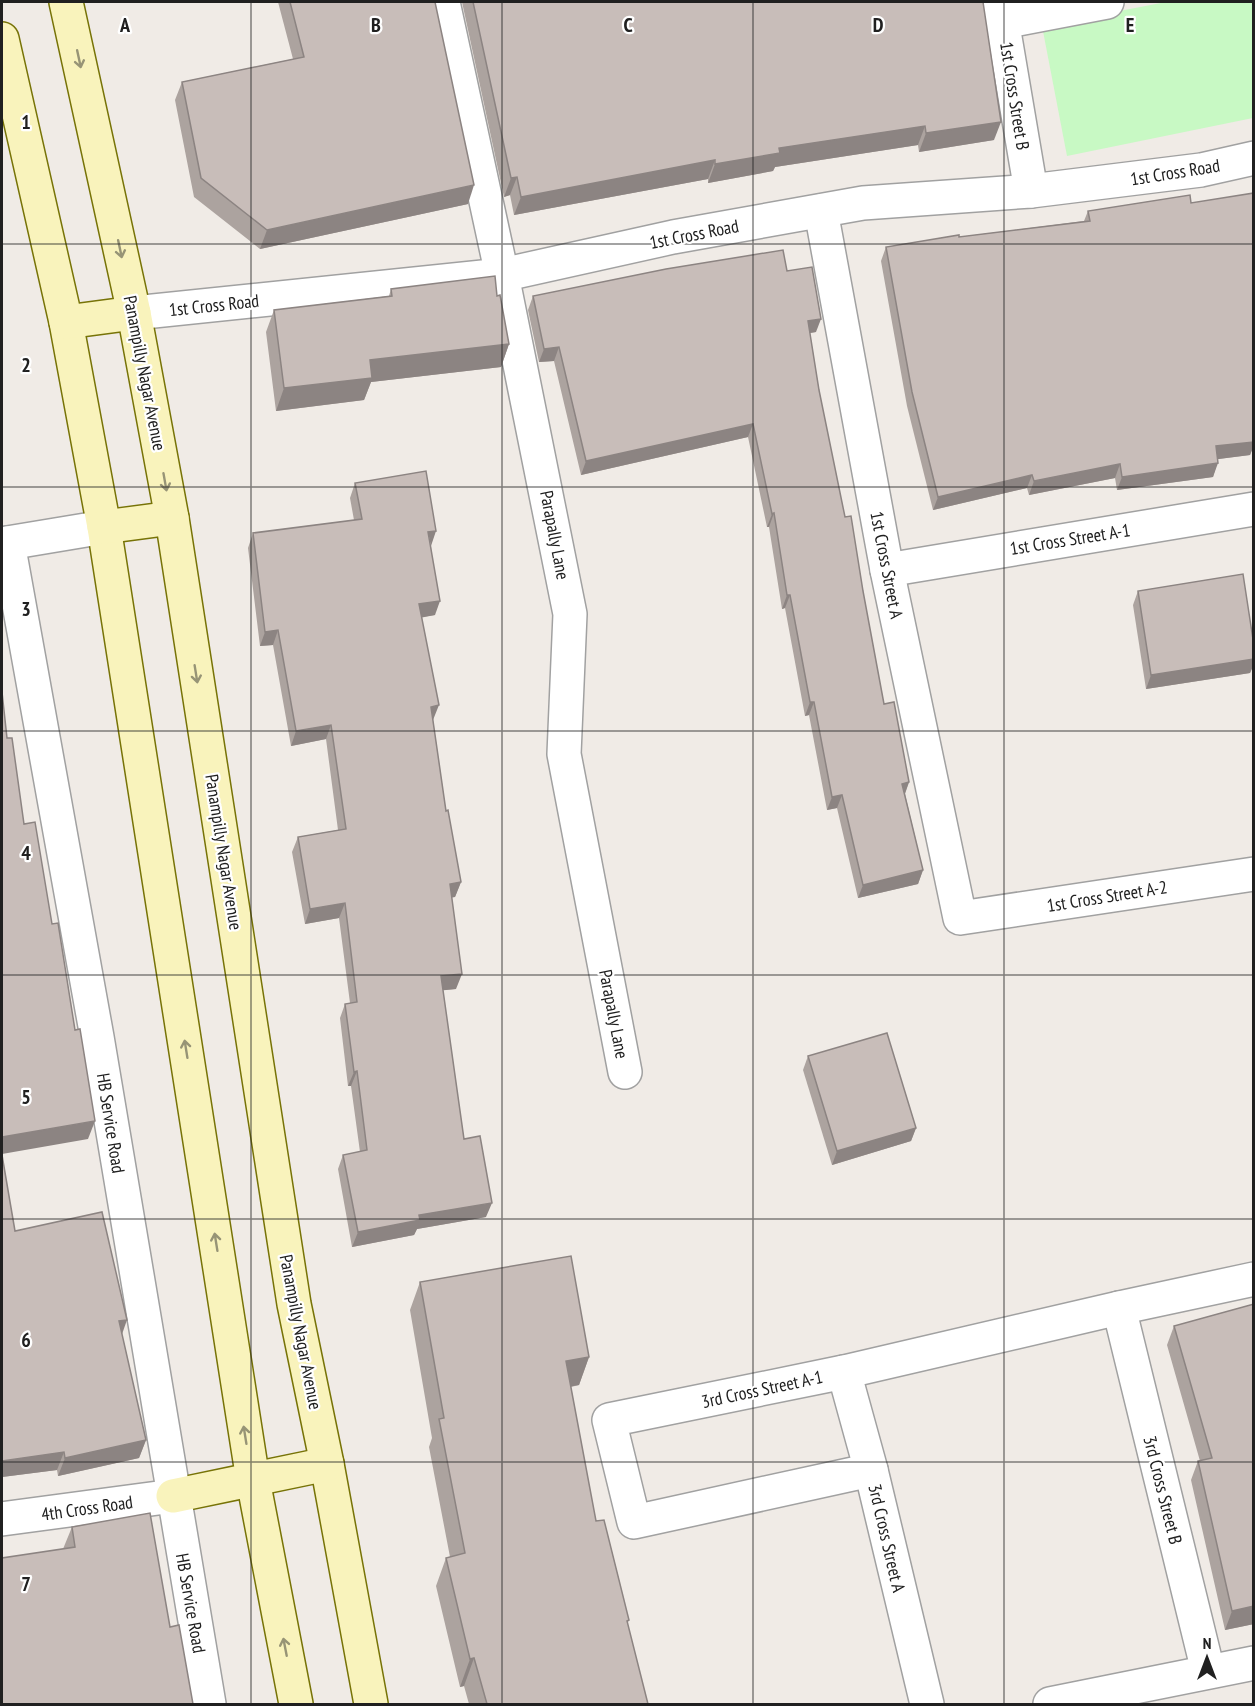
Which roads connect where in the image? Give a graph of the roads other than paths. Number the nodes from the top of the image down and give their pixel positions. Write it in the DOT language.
graph roads {
  1 [pos="66,2"];
  2 [pos="443,2"];
  3 [pos="1107,2"];
  4 [pos="1001,12"];
  5 [pos="2,39"];
  6 [pos="1254,158"];
  7 [pos="1031,192"];
  8 [pos="821,212"];
  9 [pos="502,275"];
  10 [pos="134,313"];
  11 [pos="66,322"];
  12 [pos="1254,508"];
  13 [pos="172,518"];
  14 [pos="104,527"];
  15 [pos="5,544"];
  16 [pos="887,570"];
  17 [pos="1254,874"];
  18 [pos="960,918"];
  19 [pos="625,1072"];
  20 [pos="1254,1279"];
  21 [pos="1119,1308"];
  22 [pos="844,1372"];
  23 [pos="327,1464"];
  24 [pos="871,1470"];
  25 [pos="253,1480"];
  26 [pos="172,1496"];
  27 [pos="2,1520"];
  28 [pos="1254,1663"];
  29 [pos="1208,1671"];
  30 [pos="209,1704"];
  31 [pos="296,1704"];
  32 [pos="371,1704"];
  33 [pos="927,1704"];
  34 [pos="1050,1704"];
  1 -- 10 [label="street, Panampilly Nagar Avenue, one-way"];
  2 -- 9 [label="street, Parapally Lane"];
  3 -- 4 [label="street"];
  4 -- 7 [label="street, 1st Cross Street B"];
  5 -- 11 [label="street"];
  6 -- 7 [label="street, 1st Cross Road"];
  7 -- 8 [label="street, 1st Cross Road"];
  8 -- 9 [label="street, 1st Cross Road"];
  8 -- 16 [label="street, 1st Cross Street A"];
  9 -- 10 [label="street, 1st Cross Road"];
  9 -- 19 [label="street, Parapally Lane"];
  10 -- 11 [label="street"];
  10 -- 13 [label="street, Panampilly Nagar Avenue, one-way"];
  11 -- 14 [label="street"];
  12 -- 16 [label="street, 1st Cross Street A-1"];
  13 -- 14 [label="street"];
  13 -- 23 [label="street, Panampilly Nagar Avenue, one-way"];
  14 -- 15 [label="street"];
  25 -- 14 [label="street, one-way"];
  15 -- 26 [label="street, HB Service Road"];
  16 -- 18 [label="street, 1st Cross Street A"];
  17 -- 18 [label="street, 1st Cross Street A-2"];
  20 -- 21 [label="street, 3rd Cross Street A-1"];
  21 -- 22 [label="street, 3rd Cross Street A-1"];
  21 -- 29 [label="street, 3rd Cross Street B"];
  22 -- 24 [label="street, 3rd Cross Street A"];
  22 -- 24 [label="street, 3rd Cross Street A-1"];
  23 -- 25 [label="street"];
  23 -- 32 [label="street, Panampilly Nagar Avenue"];
  24 -- 33 [label="street, 3rd Cross Street A"];
  25 -- 26 [label="street"];
  31 -- 25 [label="street, one-way"];
  26 -- 27 [label="street, 4th Cross Road"];
  26 -- 30 [label="street, HB Service Road"];
  28 -- 29 [label="street"];
  29 -- 34 [label="street"];
}
